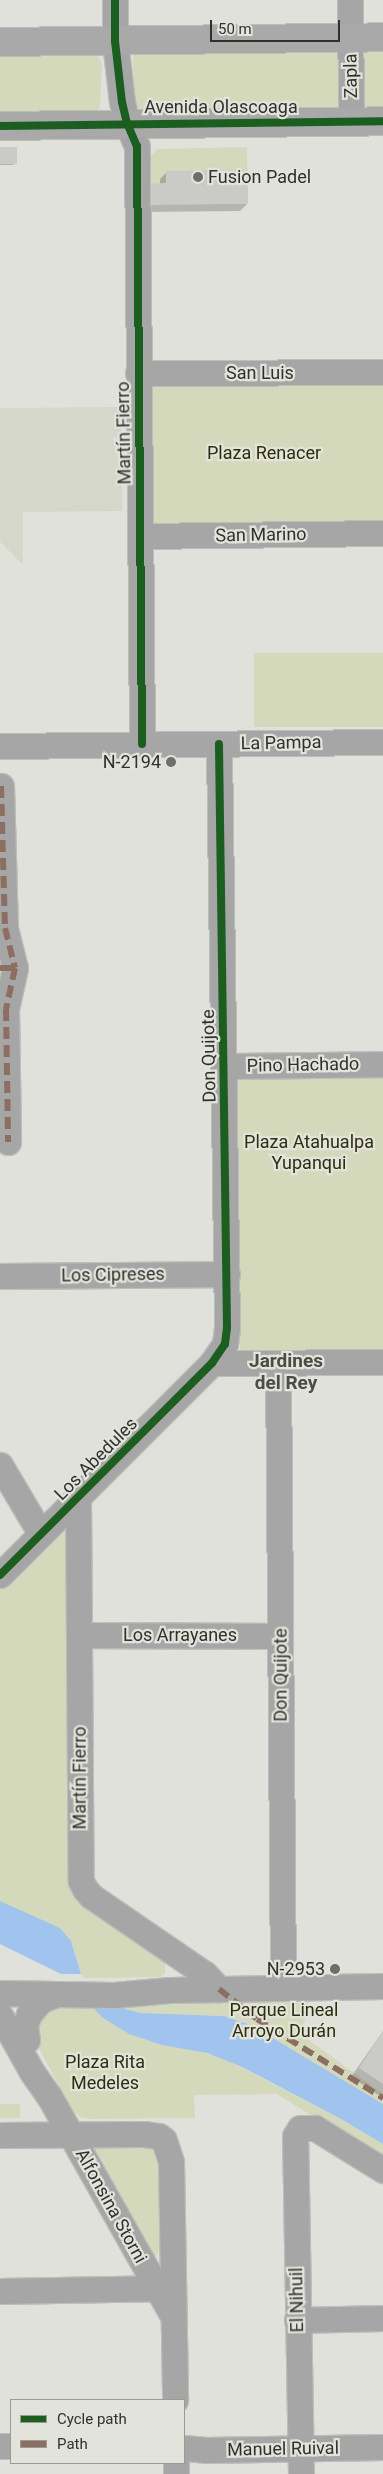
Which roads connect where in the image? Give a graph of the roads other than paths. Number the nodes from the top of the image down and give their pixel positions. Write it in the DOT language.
graph roads {
  1 [pos="115,0"];
  2 [pos="350,0"];
  3 [pos="383,37"];
  4 [pos="351,38"];
  5 [pos="115,41"];
  6 [pos="0,42"];
  7 [pos="383,121"];
  8 [pos="352,122"];
  9 [pos="127,123"];
  10 [pos="0,126"];
  11 [pos="383,372"];
  12 [pos="138,373"];
  13 [pos="383,533"];
  14 [pos="140,536"];
  15 [pos="383,742"];
  16 [pos="142,744"];
  17 [pos="219,744"];
  18 [pos="0,746"];
  19 [pos="2,786"];
  20 [pos="7,968"];
  21 [pos="383,1064"];
  22 [pos="224,1066"];
  23 [pos="8,1142"];
  24 [pos="227,1274"];
  25 [pos="0,1276"];
  26 [pos="383,1362"];
  27 [pos="212,1363"];
  28 [pos="278,1363"];
  29 [pos="0,1465"];
  30 [pos="78,1498"];
  31 [pos="41,1534"];
  32 [pos="0,1576"];
  33 [pos="79,1635"];
  34 [pos="280,1636"];
  35 [pos="383,1986"];
  36 [pos="283,1988"];
  37 [pos="218,1989"];
  38 [pos="169,1990"];
  39 [pos="0,1994"];
  40 [pos="55,1996"];
  41 [pos="27,2040"];
  42 [pos="49,2096"];
  43 [pos="71,2134"];
  44 [pos="0,2135"];
  45 [pos="383,2170"];
  46 [pos="165,2288"];
  47 [pos="0,2291"];
  48 [pos="383,2318"];
  49 [pos="297,2320"];
  50 [pos="175,2399"];
  51 [pos="383,2447"];
  52 [pos="185,2448"];
  53 [pos="300,2449"];
  54 [pos="301,2474"];
  1 -- 5 [label="street, Martín Fierro"];
  2 -- 4 [label="street, Zapla"];
  3 -- 4 [label="main road"];
  4 -- 5 [label="main road"];
  4 -- 8 [label="street, Zapla"];
  5 -- 6 [label="main road"];
  5 -- 9 [label="street, Martín Fierro"];
  7 -- 8 [label="main road, Avenida Olascoaga"];
  8 -- 9 [label="main road, Avenida Olascoaga"];
  9 -- 10 [label="main road, Avenida Olascoaga"];
  9 -- 12 [label="street, Martín Fierro"];
  11 -- 12 [label="street, San Luis"];
  12 -- 14 [label="street, Martín Fierro"];
  13 -- 14 [label="street, San Marino"];
  14 -- 16 [label="street, Martín Fierro"];
  15 -- 17 [label="street, La Pampa"];
  16 -- 17 [label="street, La Pampa"];
  16 -- 18 [label="street, La Pampa"];
  17 -- 22 [label="street, Don Quijote"];
  19 -- 20 [label="street"];
  20 -- 23 [label="street"];
  21 -- 22 [label="street, Pino Hachado"];
  22 -- 24 [label="street, Don Quijote"];
  24 -- 25 [label="street, Los Cipreses"];
  24 -- 27 [label="street, Don Quijote"];
  26 -- 28 [label="street"];
  27 -- 28 [label="street"];
  27 -- 30 [label="street, Los Abedules"];
  28 -- 34 [label="street, Don Quijote"];
  29 -- 31 [label="street"];
  30 -- 31 [label="street, Los Abedules"];
  30 -- 33 [label="street, Martín Fierro"];
  31 -- 32 [label="street, Los Abedules"];
  33 -- 34 [label="street, Los Arrayanes"];
  33 -- 37 [label="street, Martín Fierro"];
  34 -- 36 [label="street, Don Quijote"];
  35 -- 36 [label="street"];
  36 -- 37 [label="street"];
  37 -- 38 [label="street"];
  38 -- 39 [label="street"];
  38 -- 40 [label="street"];
  39 -- 40 [label="street"];
  39 -- 41 [label="street, Alfonsina Storni"];
  39 -- 42 [label="street, Alfonsina Storni"];
  40 -- 41 [label="street"];
  41 -- 42 [label="street, Alfonsina Storni"];
  42 -- 43 [label="street, Alfonsina Storni"];
  43 -- 44 [label="street"];
  43 -- 46 [label="street, Alfonsina Storni"];
  43 -- 46 [label="street, Alfonsina Storni"];
  45 -- 49 [label="street, El Nihuil"];
  46 -- 47 [label="street"];
  46 -- 50 [label="street, Alfonsina Storni"];
  48 -- 49 [label="street"];
  49 -- 53 [label="street, El Nihuil"];
  51 -- 53 [label="street, Manuel Ruival"];
  52 -- 53 [label="street, Manuel Ruival"];
  53 -- 54 [label="street, El Nihuil"];
}
